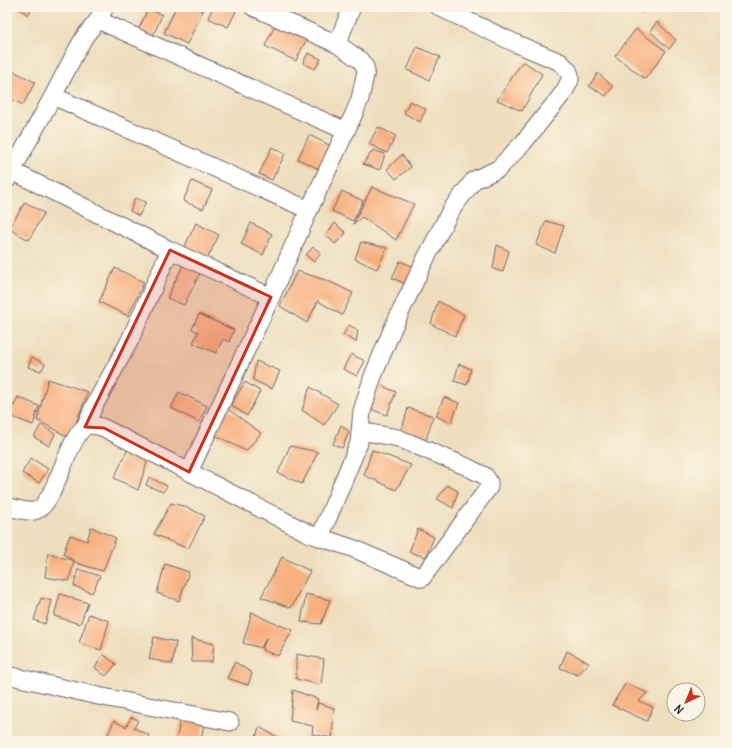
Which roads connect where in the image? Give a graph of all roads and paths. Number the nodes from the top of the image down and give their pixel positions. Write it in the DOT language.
graph roads {
  1 [pos="253,7"];
  2 [pos="352,7"];
  3 [pos="439,7"];
  4 [pos="102,14"];
  5 [pos="338,44"];
  6 [pos="53,96"];
  7 [pos="346,131"];
  8 [pos="9,175"];
  9 [pos="309,210"];
  10 [pos="170,250"];
  11 [pos="271,297"];
  12 [pos="85,427"];
  13 [pos="360,431"];
  14 [pos="189,472"];
  15 [pos="7,506"];
  16 [pos="320,537"];
  17 [pos="7,675"];
  18 [pos="230,722"];
  1 -- 5 [label="street"];
  2 -- 5 [label="street"];
  3 -- 13 [label="street"];
  4 -- 6 [label="street"];
  4 -- 7 [label="street"];
  5 -- 7 [label="street"];
  6 -- 8 [label="street"];
  6 -- 9 [label="street"];
  7 -- 9 [label="street"];
  8 -- 10 [label="street"];
  9 -- 11 [label="street"];
  10 -- 11 [label="street"];
  10 -- 12 [label="street"];
  11 -- 14 [label="street"];
  12 -- 14 [label="street"];
  12 -- 15 [label="street"];
  13 -- 16 [label="street"];
  13 -- 16 [label="street"];
  14 -- 16 [label="street"];
  17 -- 18 [label="street"];
}
